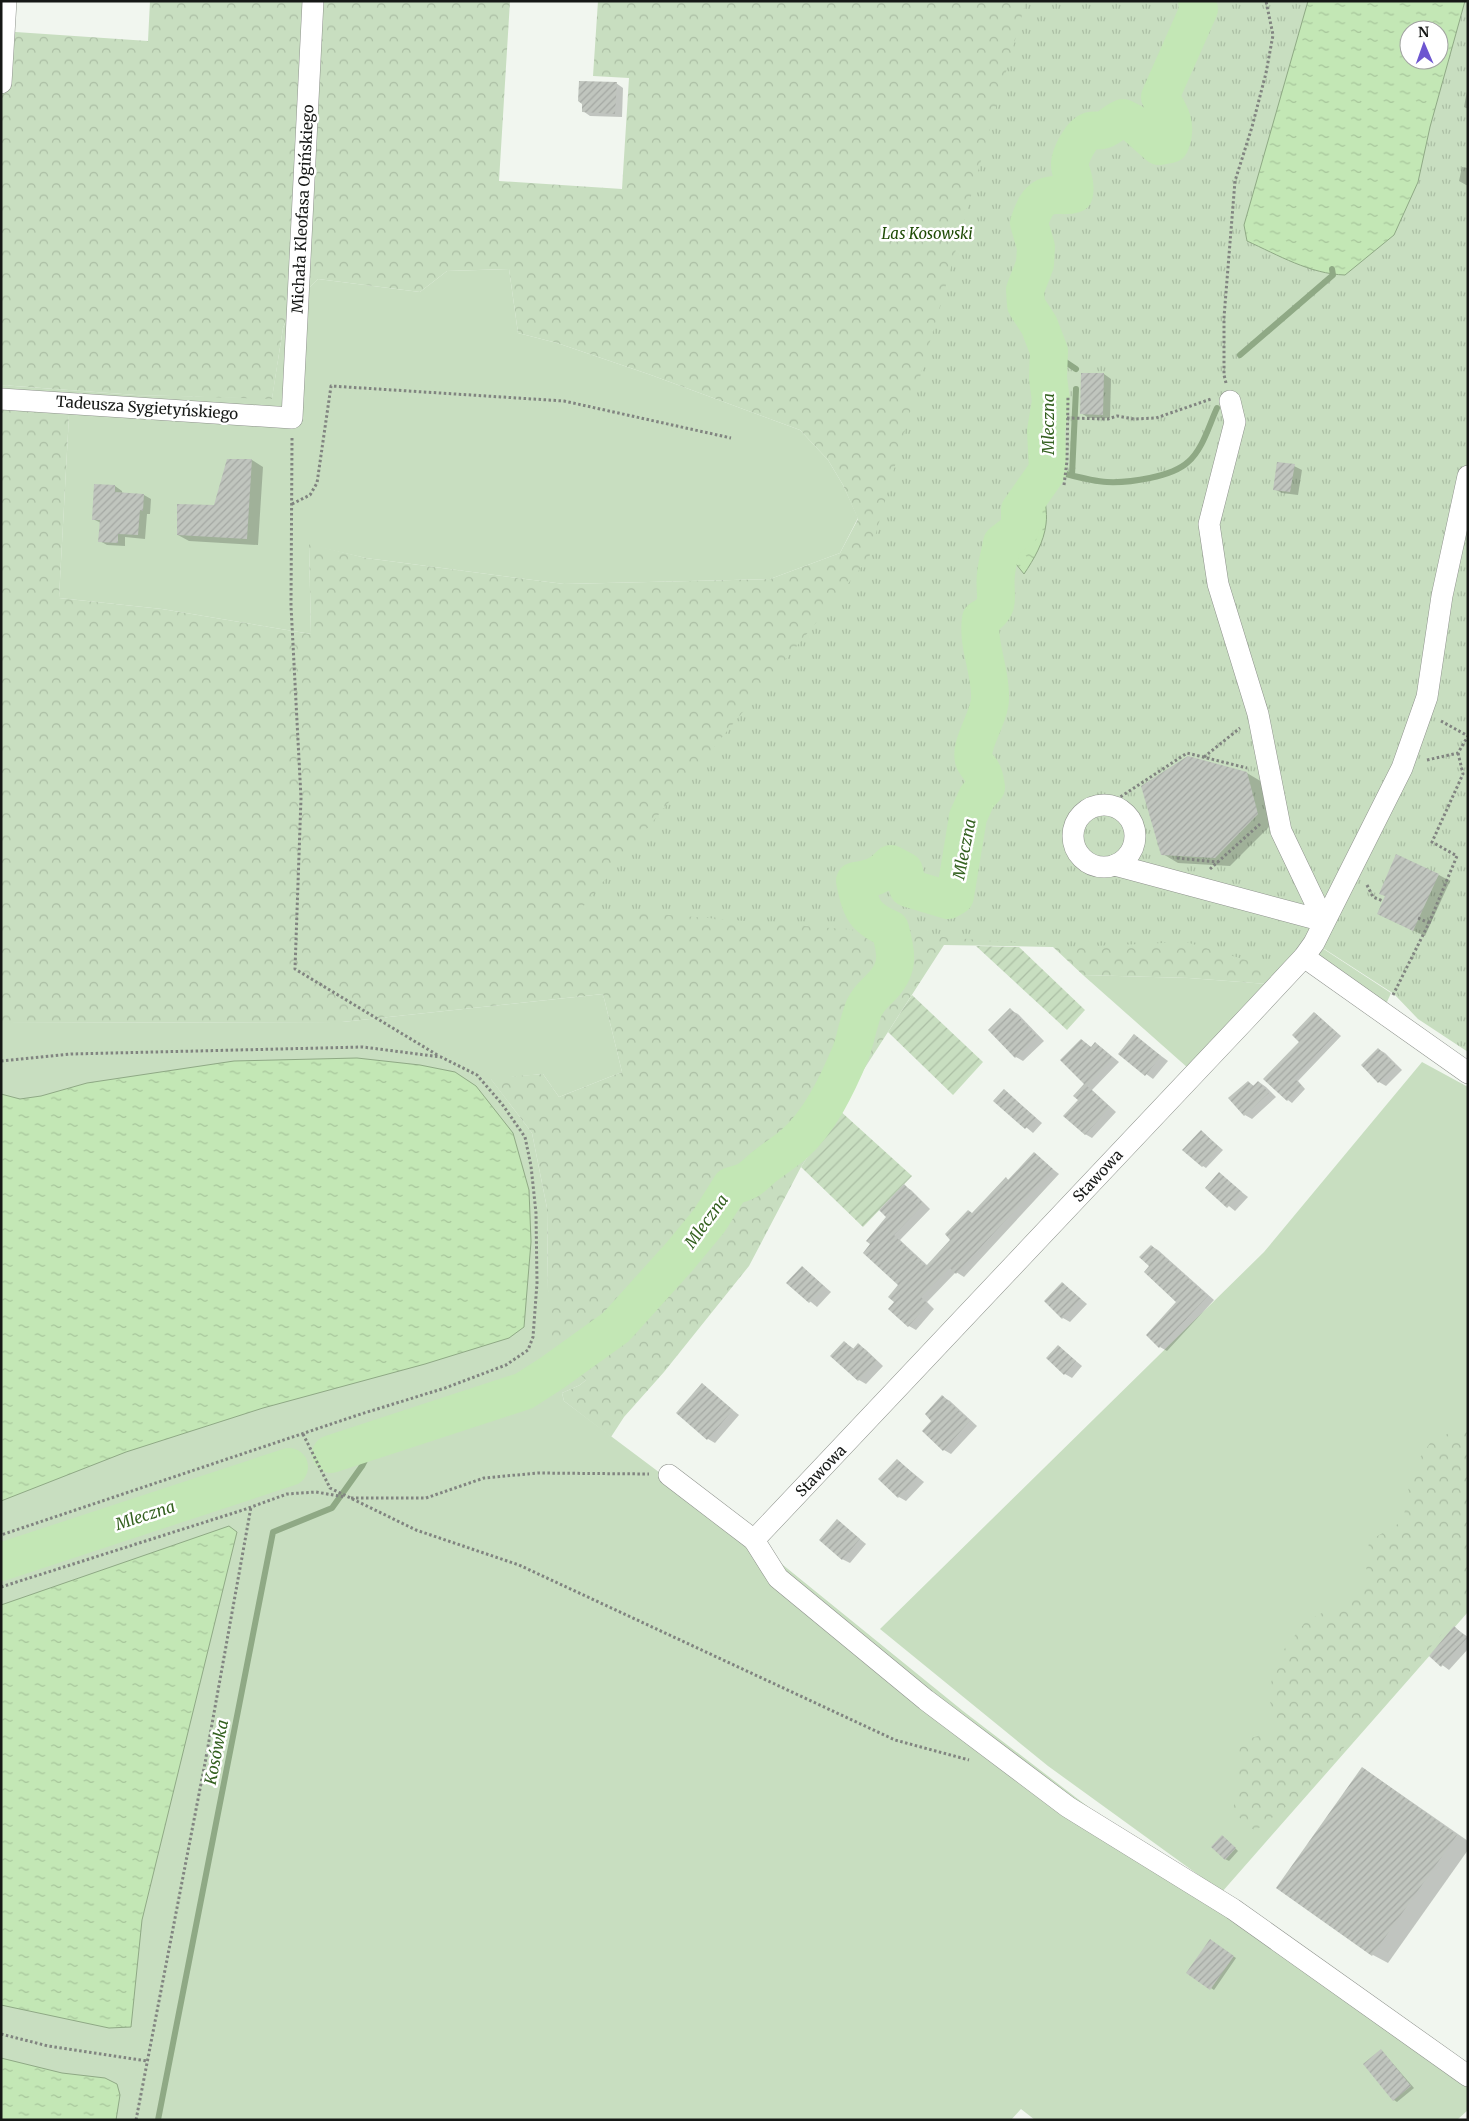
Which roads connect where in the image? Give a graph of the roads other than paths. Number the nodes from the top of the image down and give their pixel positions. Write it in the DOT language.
graph roads {
  1 [pos="6,1"];
  2 [pos="313,1"];
  3 [pos="1,83"];
  4 [pos="1,399"];
  5 [pos="1230,402"];
  6 [pos="292,418"];
  7 [pos="1468,476"];
  8 [pos="1115,865"];
  9 [pos="1324,921"];
  10 [pos="1304,957"];
  11 [pos="1468,1073"];
  12 [pos="669,1475"];
  13 [pos="754,1540"];
  14 [pos="1468,2076"];
  1 -- 3 [label="street"];
  2 -- 6 [label="street, Michała Kleofasa Ogińskiego"];
  4 -- 6 [label="street, Tadeusza Sygietyńskiego"];
  5 -- 9 [label="street"];
  7 -- 9 [label="street, Stawowa"];
  8 -- 8 [label="street"];
  8 -- 9 [label="street"];
  9 -- 10 [label="street, Stawowa"];
  10 -- 11 [label="street"];
  10 -- 13 [label="street, Stawowa"];
  12 -- 13 [label="street"];
  13 -- 14 [label="street"];
}
